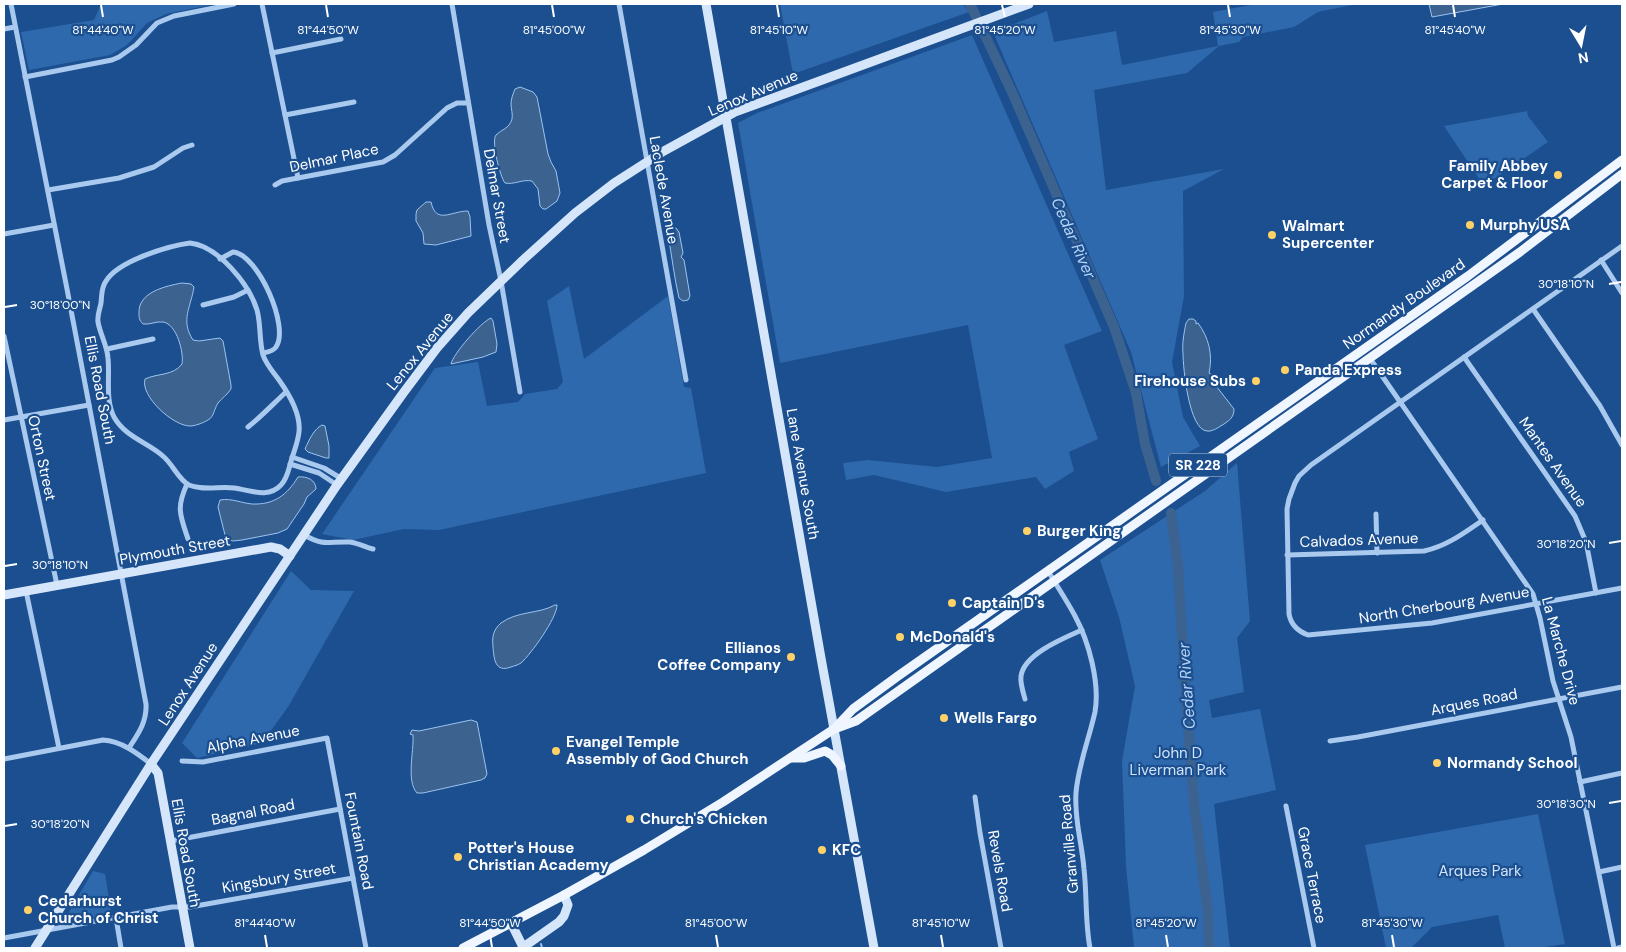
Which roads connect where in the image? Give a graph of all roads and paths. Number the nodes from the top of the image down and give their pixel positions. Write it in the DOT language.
graph roads {
  1 [pos="11,4"];
  2 [pos="234,4"];
  3 [pos="262,4"];
  4 [pos="452,4"];
  5 [pos="620,4"];
  6 [pos="706,4"];
  7 [pos="1029,4"];
  8 [pos="15,27"];
  9 [pos="4,29"];
  10 [pos="341,40"];
  11 [pos="272,53"];
  12 [pos="25,77"];
  13 [pos="354,102"];
  14 [pos="468,103"];
  15 [pos="285,116"];
  16 [pos="725,117"];
  17 [pos="192,145"];
  18 [pos="1622,160"];
  19 [pos="646,162"];
  20 [pos="1622,174"];
  21 [pos="298,178"];
  22 [pos="275,185"];
  23 [pos="48,190"];
  24 [pos="54,225"];
  25 [pos="4,234"];
  26 [pos="1622,246"];
  27 [pos="220,259"];
  28 [pos="1601,260"];
  29 [pos="501,281"];
  30 [pos="248,290"];
  31 [pos="1622,293"];
  32 [pos="203,306"];
  33 [pos="1533,309"];
  34 [pos="4,336"];
  35 [pos="153,339"];
  36 [pos="107,349"];
  37 [pos="1364,349"];
  38 [pos="263,353"];
  39 [pos="1464,357"];
  40 [pos="1370,358"];
  41 [pos="686,380"];
  42 [pos="286,392"];
  43 [pos="520,392"];
  44 [pos="1400,402"];
  45 [pos="89,405"];
  46 [pos="21,417"];
  47 [pos="4,420"];
  48 [pos="248,427"];
  49 [pos="1622,445"];
  50 [pos="292,457"];
  51 [pos="290,464"];
  52 [pos="339,482"];
  53 [pos="187,484"];
  54 [pos="1129,514"];
  55 [pos="1376,514"];
  56 [pos="1483,520"];
  57 [pos="304,536"];
  58 [pos="188,539"];
  59 [pos="373,549"];
  60 [pos="1096,551"];
  61 [pos="1377,552"];
  62 [pos="1287,555"];
  63 [pos="290,556"];
  64 [pos="1048,571"];
  65 [pos="121,574"];
  66 [pos="1054,581"];
  67 [pos="56,585"];
  68 [pos="1622,588"];
  69 [pos="26,591"];
  70 [pos="1596,592"];
  71 [pos="4,595"];
  72 [pos="1537,604"];
  73 [pos="1082,630"];
  74 [pos="1622,687"];
  75 [pos="1025,699"];
  76 [pos="1559,699"];
  77 [pos="834,729"];
  78 [pos="327,738"];
  79 [pos="1330,741"];
  80 [pos="59,748"];
  81 [pos="129,748"];
  82 [pos="791,758"];
  83 [pos="4,760"];
  84 [pos="182,761"];
  85 [pos="151,764"];
  86 [pos="841,766"];
  87 [pos="1622,773"];
  88 [pos="1580,782"];
  89 [pos="975,797"];
  90 [pos="1286,806"];
  91 [pos="340,809"];
  92 [pos="171,841"];
  93 [pos="1622,867"];
  94 [pos="1599,872"];
  95 [pos="353,878"];
  96 [pos="564,895"];
  97 [pos="182,908"];
  98 [pos="116,918"];
  99 [pos="511,923"];
  100 [pos="47,930"];
  101 [pos="4,938"];
  102 [pos="36,948"];
  103 [pos="121,948"];
  104 [pos="190,948"];
  105 [pos="366,948"];
  106 [pos="463,948"];
  107 [pos="523,948"];
  108 [pos="874,948"];
  109 [pos="1001,948"];
  110 [pos="1090,948"];
  111 [pos="1314,948"];
  112 [pos="1614,948"];
  113 [pos="1618,948"];
  114 [pos="1622,948"];
  1 -- 8 [label="street, Ellis Road South"];
  2 -- 12 [label="street"];
  3 -- 11 [label="street"];
  4 -- 14 [label="street, Delmar Street"];
  5 -- 19 [label="street, Laclede Avenue"];
  6 -- 16 [label="main road, Lane Avenue South"];
  7 -- 16 [label="main road, Lenox Avenue"];
  8 -- 9 [label="street"];
  8 -- 12 [label="street, Ellis Road South"];
  10 -- 11 [label="street"];
  11 -- 15 [label="street"];
  12 -- 23 [label="street, Ellis Road South"];
  13 -- 15 [label="street"];
  14 -- 21 [label="street, Delmar Place"];
  14 -- 29 [label="street, Delmar Street"];
  15 -- 21 [label="street"];
  16 -- 19 [label="main road, Lenox Avenue"];
  16 -- 77 [label="main road, Lane Avenue South"];
  17 -- 23 [label="street"];
  18 -- 37 [label="main road, Normandy Boulevard / SR 228"];
  19 -- 29 [label="main road, Lenox Avenue"];
  19 -- 41 [label="street, Laclede Avenue"];
  20 -- 40 [label="main road, Normandy Boulevard / SR 228"];
  21 -- 22 [label="street, Delmar Place"];
  23 -- 24 [label="street, Ellis Road South"];
  24 -- 25 [label="street"];
  24 -- 45 [label="street, Ellis Road South"];
  26 -- 28 [label="street"];
  27 -- 30 [label="street"];
  27 -- 36 [label="street"];
  27 -- 38 [label="street"];
  28 -- 31 [label="street"];
  28 -- 33 [label="street"];
  29 -- 43 [label="street, Delmar Street"];
  29 -- 52 [label="main road, Lenox Avenue"];
  30 -- 32 [label="street"];
  30 -- 38 [label="street"];
  33 -- 39 [label="street"];
  33 -- 49 [label="street"];
  34 -- 46 [label="street, Orton Street"];
  35 -- 36 [label="street"];
  36 -- 53 [label="street"];
  37 -- 40 [label="street, La Marche Drive"];
  37 -- 54 [label="main road, Normandy Boulevard / SR 228"];
  38 -- 42 [label="street"];
  39 -- 44 [label="street"];
  39 -- 70 [label="street, Mantes Avenue"];
  40 -- 44 [label="street, La Marche Drive"];
  40 -- 60 [label="main road, Normandy Boulevard / SR 228"];
  42 -- 48 [label="street"];
  42 -- 50 [label="street"];
  44 -- 56 [label="street, La Marche Drive"];
  44 -- 62 [label="street"];
  45 -- 46 [label="street"];
  45 -- 65 [label="street, Ellis Road South"];
  46 -- 47 [label="street"];
  46 -- 67 [label="street, Orton Street"];
  50 -- 51 [label="street"];
  50 -- 52 [label="street"];
  51 -- 52 [label="street"];
  51 -- 53 [label="street"];
  52 -- 57 [label="main road, Lenox Avenue"];
  53 -- 58 [label="street"];
  54 -- 60 [label="main road"];
  54 -- 64 [label="main road, Normandy Boulevard / SR 228"];
  55 -- 61 [label="street"];
  56 -- 61 [label="street, Calvados Avenue"];
  56 -- 72 [label="street, La Marche Drive"];
  57 -- 59 [label="street"];
  57 -- 63 [label="main road, Lenox Avenue"];
  60 -- 66 [label="main road, Normandy Boulevard / SR 228"];
  61 -- 62 [label="street, Calvados Avenue"];
  62 -- 72 [label="street, North Cherbourg Avenue"];
  63 -- 65 [label="main road, Plymouth Street"];
  63 -- 85 [label="main road, Lenox Avenue"];
  64 -- 66 [label="street, Granville Road"];
  64 -- 77 [label="main road, Normandy Boulevard / SR 228"];
  65 -- 67 [label="main road, Plymouth Street"];
  65 -- 81 [label="street, Ellis Road South"];
  66 -- 73 [label="street, Granville Road"];
  66 -- 77 [label="main road, Normandy Boulevard / SR 228"];
  67 -- 69 [label="main road, Plymouth Street"];
  68 -- 70 [label="street, North Cherbourg Avenue"];
  69 -- 71 [label="main road, Plymouth Street"];
  69 -- 80 [label="street"];
  70 -- 72 [label="street, North Cherbourg Avenue"];
  72 -- 76 [label="street, La Marche Drive"];
  73 -- 75 [label="street"];
  73 -- 110 [label="street, Granville Road"];
  74 -- 76 [label="street, Arques Road"];
  76 -- 79 [label="street, Arques Road"];
  76 -- 88 [label="street, La Marche Drive"];
  77 -- 82 [label="main road, Normandy Boulevard / SR 228"];
  77 -- 86 [label="main road, Lane Avenue South"];
  78 -- 84 [label="street, Alpha Avenue"];
  78 -- 91 [label="street, Fountain Road"];
  80 -- 81 [label="street"];
  80 -- 83 [label="street"];
  81 -- 85 [label="street"];
  82 -- 86 [label="main road"];
  82 -- 96 [label="main road, Normandy Boulevard / SR 228"];
  85 -- 92 [label="main road, Ellis Road South"];
  85 -- 100 [label="main road, Lenox Avenue"];
  86 -- 108 [label="main road, Lane Avenue South"];
  87 -- 88 [label="street"];
  88 -- 94 [label="street, La Marche Drive"];
  89 -- 109 [label="street, Revels Road"];
  90 -- 111 [label="street, Grace Terrace"];
  91 -- 92 [label="street, Bagnal Road"];
  91 -- 95 [label="street, Fountain Road"];
  92 -- 97 [label="main road, Ellis Road South"];
  93 -- 94 [label="street"];
  94 -- 112 [label="street, La Marche Drive"];
  95 -- 97 [label="street, Kingsbury Street"];
  95 -- 105 [label="street, Fountain Road"];
  96 -- 99 [label="main road, Normandy Boulevard / SR 228"];
  96 -- 107 [label="main road"];
  97 -- 98 [label="street, Kingsbury Street"];
  97 -- 104 [label="main road, Ellis Road South"];
  98 -- 100 [label="street, Kingsbury Street"];
  98 -- 103 [label="street"];
  99 -- 106 [label="main road, Normandy Boulevard / SR 228"];
  99 -- 107 [label="main road"];
  100 -- 101 [label="street, Kingsbury Street"];
  100 -- 102 [label="main road, Lenox Avenue"];
  113 -- 114 [label="street"];
}
